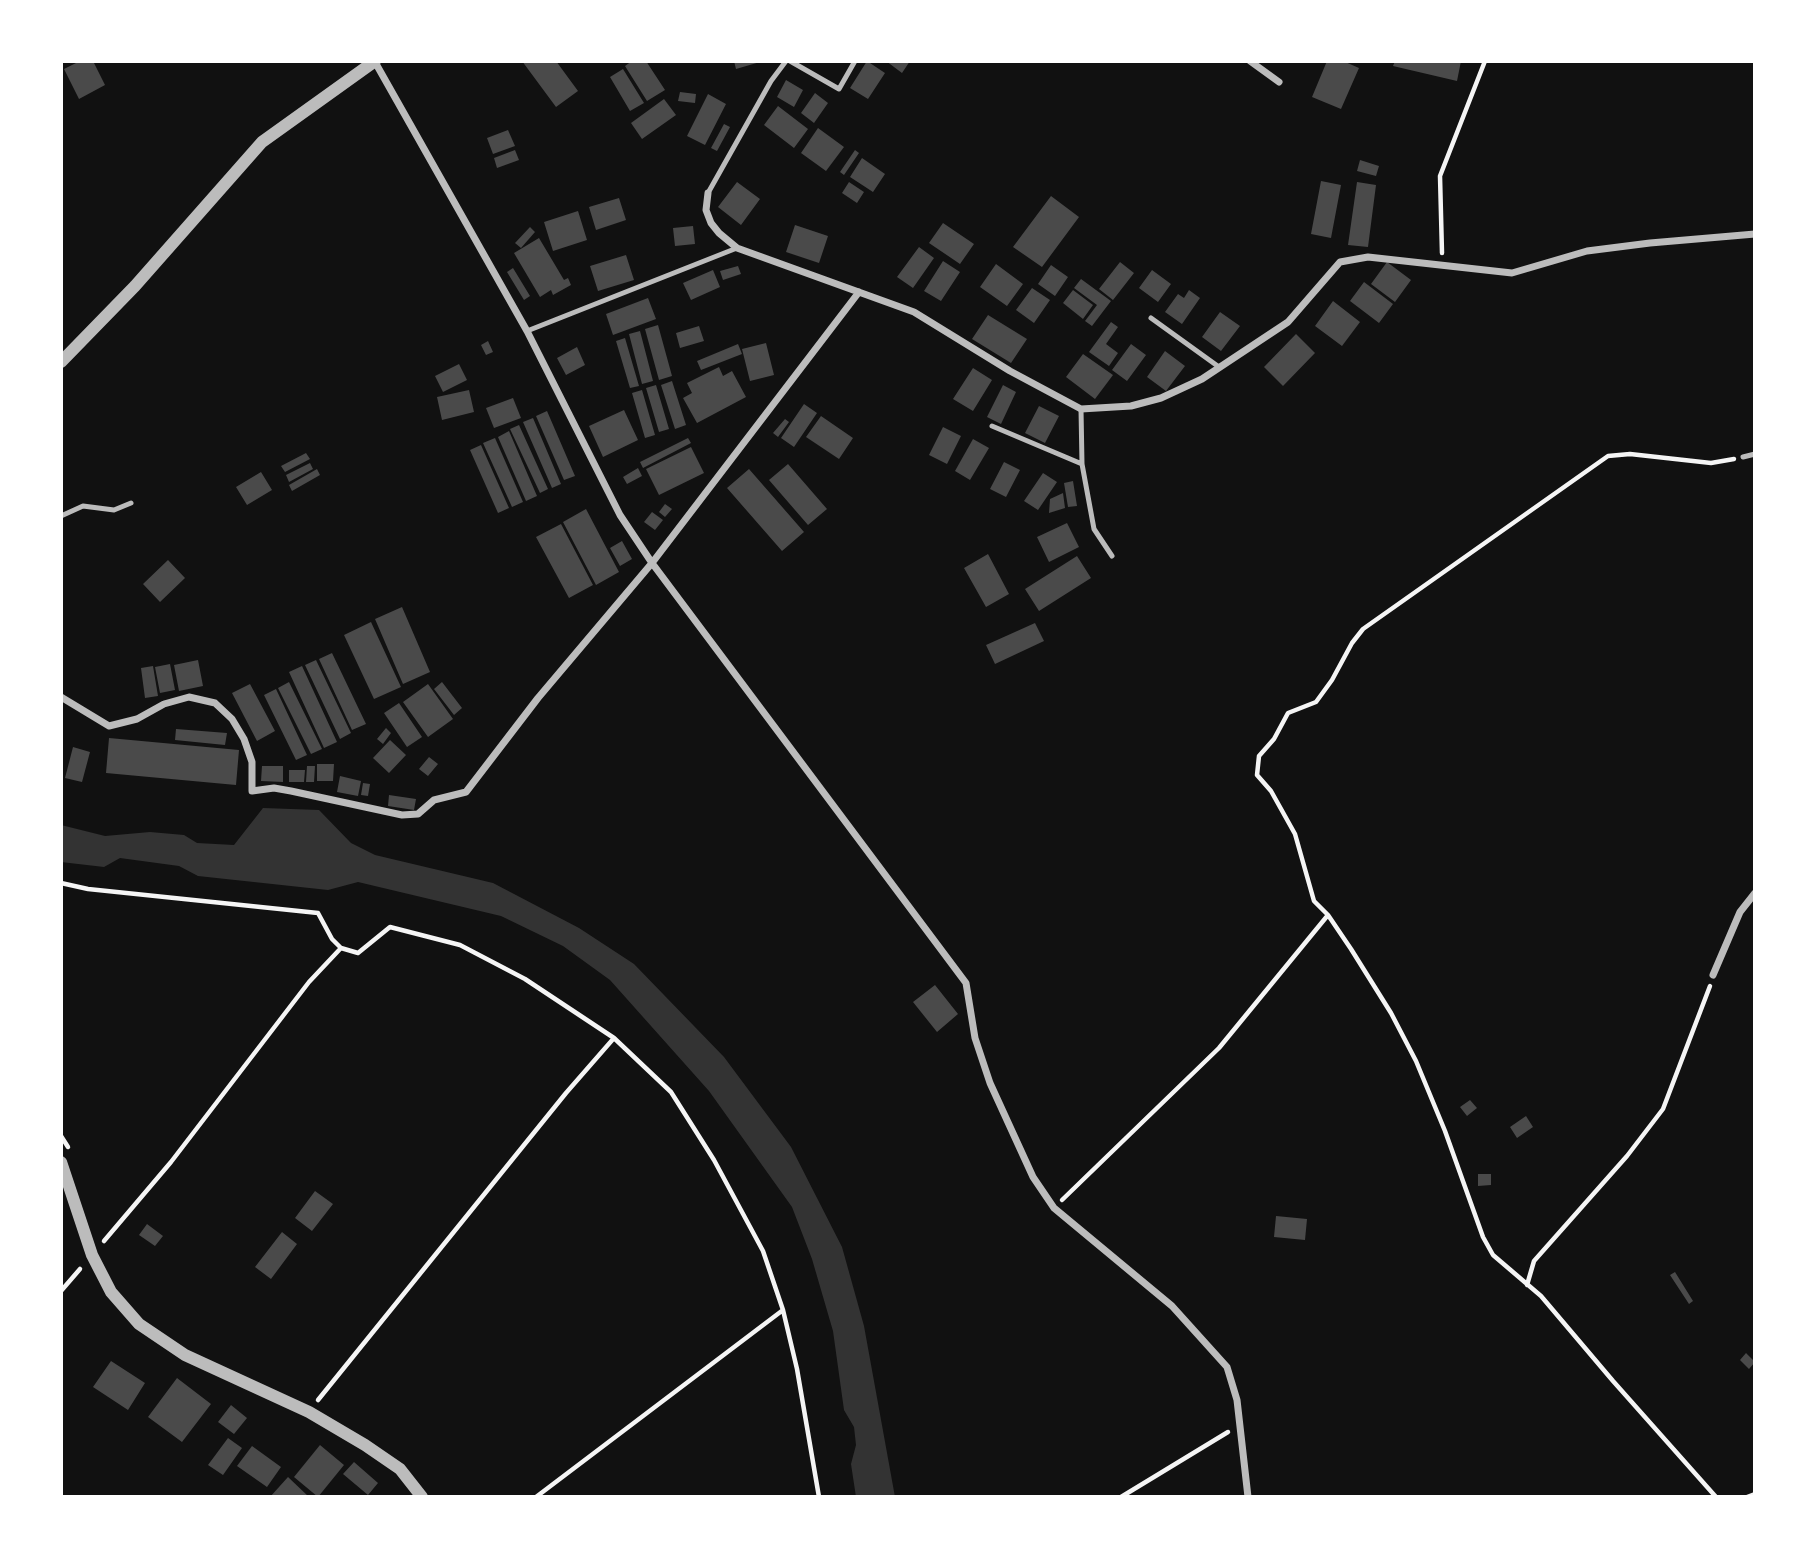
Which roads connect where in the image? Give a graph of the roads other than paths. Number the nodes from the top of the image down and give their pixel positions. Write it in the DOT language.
graph roads {
  1 [pos="788,61"];
  2 [pos="855,61"];
  3 [pos="1250,61"];
  4 [pos="375,62"];
  5 [pos="1279,82"];
  6 [pos="708,193"];
  7 [pos="1755,234"];
  8 [pos="737,248"];
  9 [pos="859,292"];
  10 [pos="1151,318"];
  11 [pos="527,331"];
  12 [pos="61,362"];
  13 [pos="1219,367"];
  14 [pos="1082,409"];
  15 [pos="992,426"];
  16 [pos="1755,454"];
  17 [pos="1743,457"];
  18 [pos="1082,464"];
  19 [pos="131,503"];
  20 [pos="61,516"];
  21 [pos="1112,556"];
  22 [pos="652,563"];
  23 [pos="61,697"];
  24 [pos="1755,893"];
  25 [pos="1713,975"];
  26 [pos="66,1157"];
  27 [pos="422,1497"];
  28 [pos="1248,1497"];
  1 -- 2 [label="lane"];
  1 -- 6 [label="lane"];
  3 -- 5 [label="street"];
  4 -- 11 [label="street"];
  4 -- 12 [label="street"];
  6 -- 8 [label="street"];
  7 -- 13 [label="street"];
  8 -- 9 [label="street"];
  8 -- 11 [label="lane"];
  9 -- 14 [label="street"];
  9 -- 22 [label="street"];
  10 -- 13 [label="lane"];
  11 -- 22 [label="street"];
  13 -- 14 [label="street"];
  14 -- 18 [label="lane"];
  15 -- 18 [label="lane"];
  16 -- 17 [label="lane"];
  18 -- 21 [label="lane"];
  19 -- 20 [label="lane"];
  22 -- 23 [label="street"];
  22 -- 28 [label="street"];
  24 -- 25 [label="street"];
  26 -- 27 [label="street"];
}
